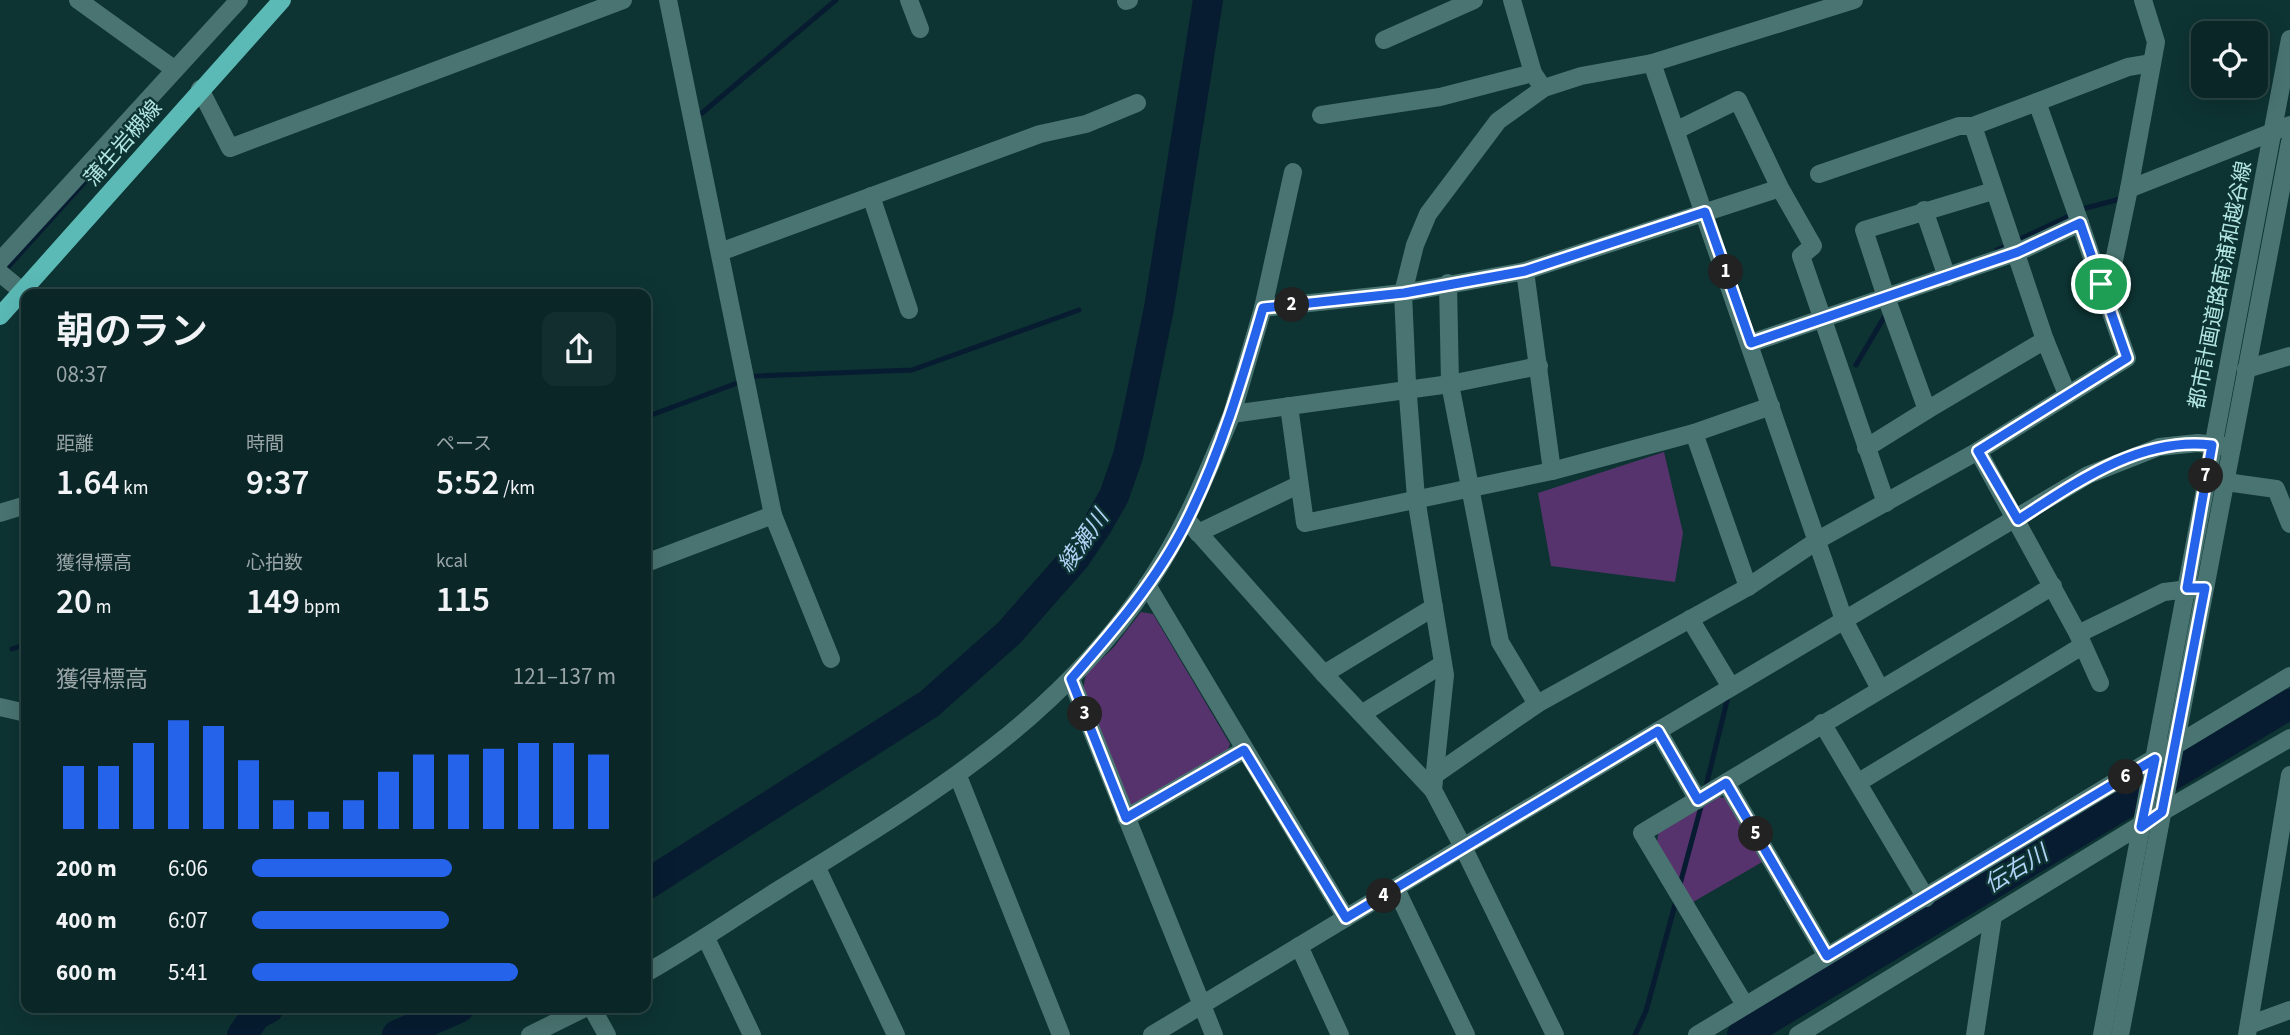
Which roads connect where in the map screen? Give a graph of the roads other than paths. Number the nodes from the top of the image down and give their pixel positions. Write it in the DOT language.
graph roads {
  1 [pos="78,0"];
  2 [pos="239,0"];
  3 [pos="282,0"];
  4 [pos="623,0"];
  5 [pos="668,0"];
  6 [pos="909,0"];
  7 [pos="1474,0"];
  8 [pos="1512,0"];
  9 [pos="1854,0"];
  10 [pos="2143,0"];
  11 [pos="919,29"];
  12 [pos="2290,39"];
  13 [pos="1384,40"];
  14 [pos="1652,63"];
  15 [pos="2152,63"];
  16 [pos="174,69"];
  17 [pos="1538,81"];
  18 [pos="200,89"];
  19 [pos="2037,102"];
  20 [pos="1138,103"];
  21 [pos="1321,115"];
  22 [pos="2290,125"];
  23 [pos="1973,126"];
  24 [pos="1677,130"];
  25 [pos="2272,132"];
  26 [pos="2290,142"];
  27 [pos="1293,172"];
  28 [pos="1819,174"];
  29 [pos="1780,188"];
  30 [pos="2129,189"];
  31 [pos="1993,191"];
  32 [pos="871,196"];
  33 [pos="1924,210"];
  34 [pos="1705,212"];
  35 [pos="2080,223"];
  36 [pos="720,252"];
  37 [pos="2018,252"];
  38 [pos="0,261"];
  39 [pos="1525,271"];
  40 [pos="0,273"];
  41 [pos="1947,277"];
  42 [pos="1448,282"];
  43 [pos="2101,284"];
  44 [pos="31,289"];
  45 [pos="21,292"];
  46 [pos="1404,293"];
  47 [pos="1886,296"];
  48 [pos="21,299"];
  49 [pos="1263,308"];
  50 [pos="909,310"];
  51 [pos="0,316"];
  52 [pos="1822,319"];
  53 [pos="2045,340"];
  54 [pos="1751,343"];
  55 [pos="2290,356"];
  56 [pos="1539,366"];
  57 [pos="2246,369"];
  58 [pos="1450,384"];
  59 [pos="1408,389"];
  60 [pos="2067,394"];
  61 [pos="1289,406"];
  62 [pos="1771,406"];
  63 [pos="1927,410"];
  64 [pos="1232,414"];
  65 [pos="1694,433"];
  66 [pos="2212,445"];
  67 [pos="2232,447"];
  68 [pos="1866,448"];
  69 [pos="1978,451"];
  70 [pos="1552,471"];
  71 [pos="2226,482"];
  72 [pos="1297,485"];
  73 [pos="1471,489"];
  74 [pos="1416,498"];
  75 [pos="1886,503"];
  76 [pos="21,507"];
  77 [pos="0,513"];
  78 [pos="773,515"];
  79 [pos="2018,520"];
  80 [pos="2290,524"];
  81 [pos="1193,527"];
  82 [pos="1818,540"];
  83 [pos="651,561"];
  84 [pos="1147,585"];
  85 [pos="2053,586"];
  86 [pos="1748,587"];
  87 [pos="2196,588"];
  88 [pos="1434,607"];
  89 [pos="1690,619"];
  90 [pos="1844,620"];
  91 [pos="2080,640"];
  92 [pos="831,659"];
  93 [pos="1443,664"];
  94 [pos="1324,674"];
  95 [pos="2290,677"];
  96 [pos="1071,679"];
  97 [pos="2099,683"];
  98 [pos="1731,687"];
  99 [pos="1880,689"];
  100 [pos="1537,704"];
  101 [pos="0,707"];
  102 [pos="21,712"];
  103 [pos="1363,713"];
  104 [pos="1822,723"];
  105 [pos="1658,731"];
  106 [pos="2290,738"];
  107 [pos="1244,750"];
  108 [pos="2163,757"];
  109 [pos="2290,775"];
  110 [pos="958,776"];
  111 [pos="1434,782"];
  112 [pos="1859,782"];
  113 [pos="1726,783"];
  114 [pos="1698,800"];
  115 [pos="2288,811"];
  116 [pos="2153,812"];
  117 [pos="1126,818"];
  118 [pos="1463,847"];
  119 [pos="817,868"];
  120 [pos="1396,889"];
  121 [pos="1926,898"];
  122 [pos="1993,916"];
  123 [pos="1346,918"];
  124 [pos="706,939"];
  125 [pos="1298,946"];
  126 [pos="1827,956"];
  127 [pos="651,970"];
  128 [pos="1202,1005"];
  129 [pos="1745,1005"];
  130 [pos="2290,1010"];
  131 [pos="575,1013"];
  132 [pos="595,1013"];
  133 [pos="2248,1030"];
  134 [pos="1804,1033"];
  135 [pos="530,1035"];
  136 [pos="607,1035"];
  137 [pos="752,1035"];
  138 [pos="896,1035"];
  139 [pos="1061,1035"];
  140 [pos="1152,1035"];
  141 [pos="1214,1035"];
  142 [pos="1340,1035"];
  143 [pos="1466,1035"];
  144 [pos="1555,1035"];
  145 [pos="1697,1035"];
  146 [pos="1975,1035"];
  147 [pos="2102,1035"];
  148 [pos="2120,1035"];
  1 -- 16 [label="street"];
  2 -- 16 [label="street"];
  3 -- 18 [label="main road, 蒲生岩槻線"];
  4 -- 18 [label="street"];
  5 -- 36 [label="street"];
  6 -- 11 [label="street"];
  7 -- 13 [label="street"];
  8 -- 17 [label="street"];
  9 -- 14 [label="street"];
  10 -- 15 [label="street"];
  12 -- 25 [label="street, 都市計画道路南浦和越谷線"];
  14 -- 17 [label="street"];
  14 -- 24 [label="street"];
  15 -- 19 [label="street"];
  15 -- 30 [label="street"];
  16 -- 38 [label="street"];
  17 -- 21 [label="street"];
  17 -- 46 [label="street"];
  18 -- 44 [label="main road, 蒲生岩槻線"];
  19 -- 23 [label="street"];
  19 -- 35 [label="street"];
  20 -- 32 [label="street"];
  22 -- 25 [label="street"];
  23 -- 28 [label="street"];
  23 -- 31 [label="street"];
  24 -- 29 [label="street"];
  24 -- 34 [label="street"];
  25 -- 30 [label="street"];
  25 -- 66 [label="street, 都市計画道路南浦和越谷線"];
  26 -- 57 [label="street, 都市計画道路南浦和越谷線"];
  27 -- 49 [label="street"];
  29 -- 34 [label="street"];
  29 -- 52 [label="street"];
  30 -- 43 [label="street"];
  31 -- 33 [label="street"];
  31 -- 37 [label="street"];
  32 -- 36 [label="street"];
  32 -- 50 [label="street"];
  33 -- 41 [label="street"];
  33 -- 47 [label="street"];
  34 -- 39 [label="street"];
  34 -- 54 [label="street"];
  35 -- 37 [label="street"];
  35 -- 43 [label="street"];
  36 -- 78 [label="street"];
  37 -- 41 [label="street"];
  37 -- 53 [label="street"];
  39 -- 42 [label="street"];
  39 -- 56 [label="street"];
  40 -- 45 [label="street"];
  41 -- 47 [label="street"];
  42 -- 46 [label="street"];
  42 -- 58 [label="street"];
  43 -- 60 [label="street"];
  46 -- 49 [label="street"];
  46 -- 59 [label="street"];
  47 -- 52 [label="street"];
  47 -- 63 [label="street"];
  48 -- 51 [label="main road, 蒲生岩槻線"];
  49 -- 64 [label="street"];
  52 -- 54 [label="street"];
  52 -- 68 [label="street"];
  53 -- 60 [label="street"];
  53 -- 63 [label="street"];
  54 -- 62 [label="street"];
  55 -- 57 [label="street"];
  56 -- 58 [label="street"];
  56 -- 70 [label="street"];
  57 -- 67 [label="street, 都市計画道路南浦和越谷線"];
  58 -- 59 [label="street"];
  58 -- 73 [label="street"];
  59 -- 61 [label="street"];
  59 -- 74 [label="street"];
  60 -- 69 [label="street"];
  61 -- 64 [label="street"];
  61 -- 72 [label="street"];
  62 -- 65 [label="street"];
  62 -- 82 [label="street"];
  63 -- 68 [label="street"];
  64 -- 81 [label="street"];
  65 -- 70 [label="street"];
  65 -- 86 [label="street"];
  66 -- 67 [label="street"];
  66 -- 79 [label="street"];
  66 -- 87 [label="street, 都市計画道路南浦和越谷線"];
  67 -- 71 [label="street, 都市計画道路南浦和越谷線"];
  68 -- 75 [label="street"];
  69 -- 75 [label="street"];
  69 -- 79 [label="street"];
  70 -- 73 [label="street"];
  71 -- 80 [label="street"];
  71 -- 87 [label="street, 都市計画道路南浦和越谷線"];
  72 -- 74 [label="street"];
  72 -- 81 [label="street"];
  73 -- 74 [label="street"];
  73 -- 100 [label="street"];
  74 -- 88 [label="street"];
  75 -- 82 [label="street"];
  76 -- 77 [label="street"];
  78 -- 83 [label="street"];
  78 -- 92 [label="street"];
  79 -- 85 [label="street"];
  79 -- 90 [label="street"];
  81 -- 84 [label="street"];
  81 -- 94 [label="street"];
  82 -- 86 [label="street"];
  82 -- 90 [label="street"];
  84 -- 96 [label="street"];
  84 -- 107 [label="street"];
  85 -- 91 [label="street"];
  85 -- 99 [label="street"];
  86 -- 89 [label="street"];
  87 -- 91 [label="street"];
  87 -- 108 [label="street, 都市計画道路南浦和越谷線"];
  88 -- 93 [label="street"];
  88 -- 94 [label="street"];
  89 -- 98 [label="street"];
  89 -- 100 [label="street"];
  90 -- 98 [label="street"];
  90 -- 99 [label="street"];
  91 -- 97 [label="street"];
  91 -- 112 [label="street"];
  93 -- 103 [label="street"];
  93 -- 111 [label="street"];
  94 -- 103 [label="street"];
  95 -- 108 [label="street"];
  96 -- 110 [label="street"];
  96 -- 117 [label="street"];
  98 -- 105 [label="street"];
  99 -- 104 [label="street"];
  100 -- 111 [label="street"];
  101 -- 102 [label="street"];
  103 -- 111 [label="street"];
  104 -- 112 [label="street"];
  104 -- 113 [label="street"];
  105 -- 114 [label="street"];
  105 -- 118 [label="street"];
  106 -- 116 [label="street"];
  107 -- 117 [label="street"];
  107 -- 123 [label="street"];
  108 -- 116 [label="street, 都市計画道路南浦和越谷線"];
  108 -- 116 [label="street, 都市計画道路南浦和越谷線"];
  108 -- 121 [label="street"];
  109 -- 115 [label="street"];
  110 -- 119 [label="street"];
  110 -- 139 [label="street"];
  111 -- 118 [label="street"];
  112 -- 121 [label="street"];
  113 -- 114 [label="street"];
  113 -- 126 [label="street"];
  114 -- 129 [label="street"];
  115 -- 133 [label="street"];
  116 -- 122 [label="street"];
  116 -- 147 [label="street, 都市計画道路南浦和越谷線"];
  116 -- 148 [label="street, 都市計画道路南浦和越谷線"];
  117 -- 128 [label="street"];
  118 -- 120 [label="street"];
  118 -- 144 [label="street"];
  119 -- 124 [label="street"];
  119 -- 138 [label="street"];
  120 -- 123 [label="street"];
  120 -- 143 [label="street"];
  121 -- 126 [label="street"];
  122 -- 134 [label="street"];
  122 -- 146 [label="street"];
  123 -- 125 [label="street"];
  124 -- 127 [label="street"];
  124 -- 137 [label="street"];
  125 -- 128 [label="street"];
  125 -- 142 [label="street"];
  126 -- 129 [label="street"];
  128 -- 140 [label="street"];
  128 -- 141 [label="street"];
  129 -- 145 [label="street"];
  130 -- 133 [label="street"];
  131 -- 135 [label="street"];
  132 -- 136 [label="street"];
}
